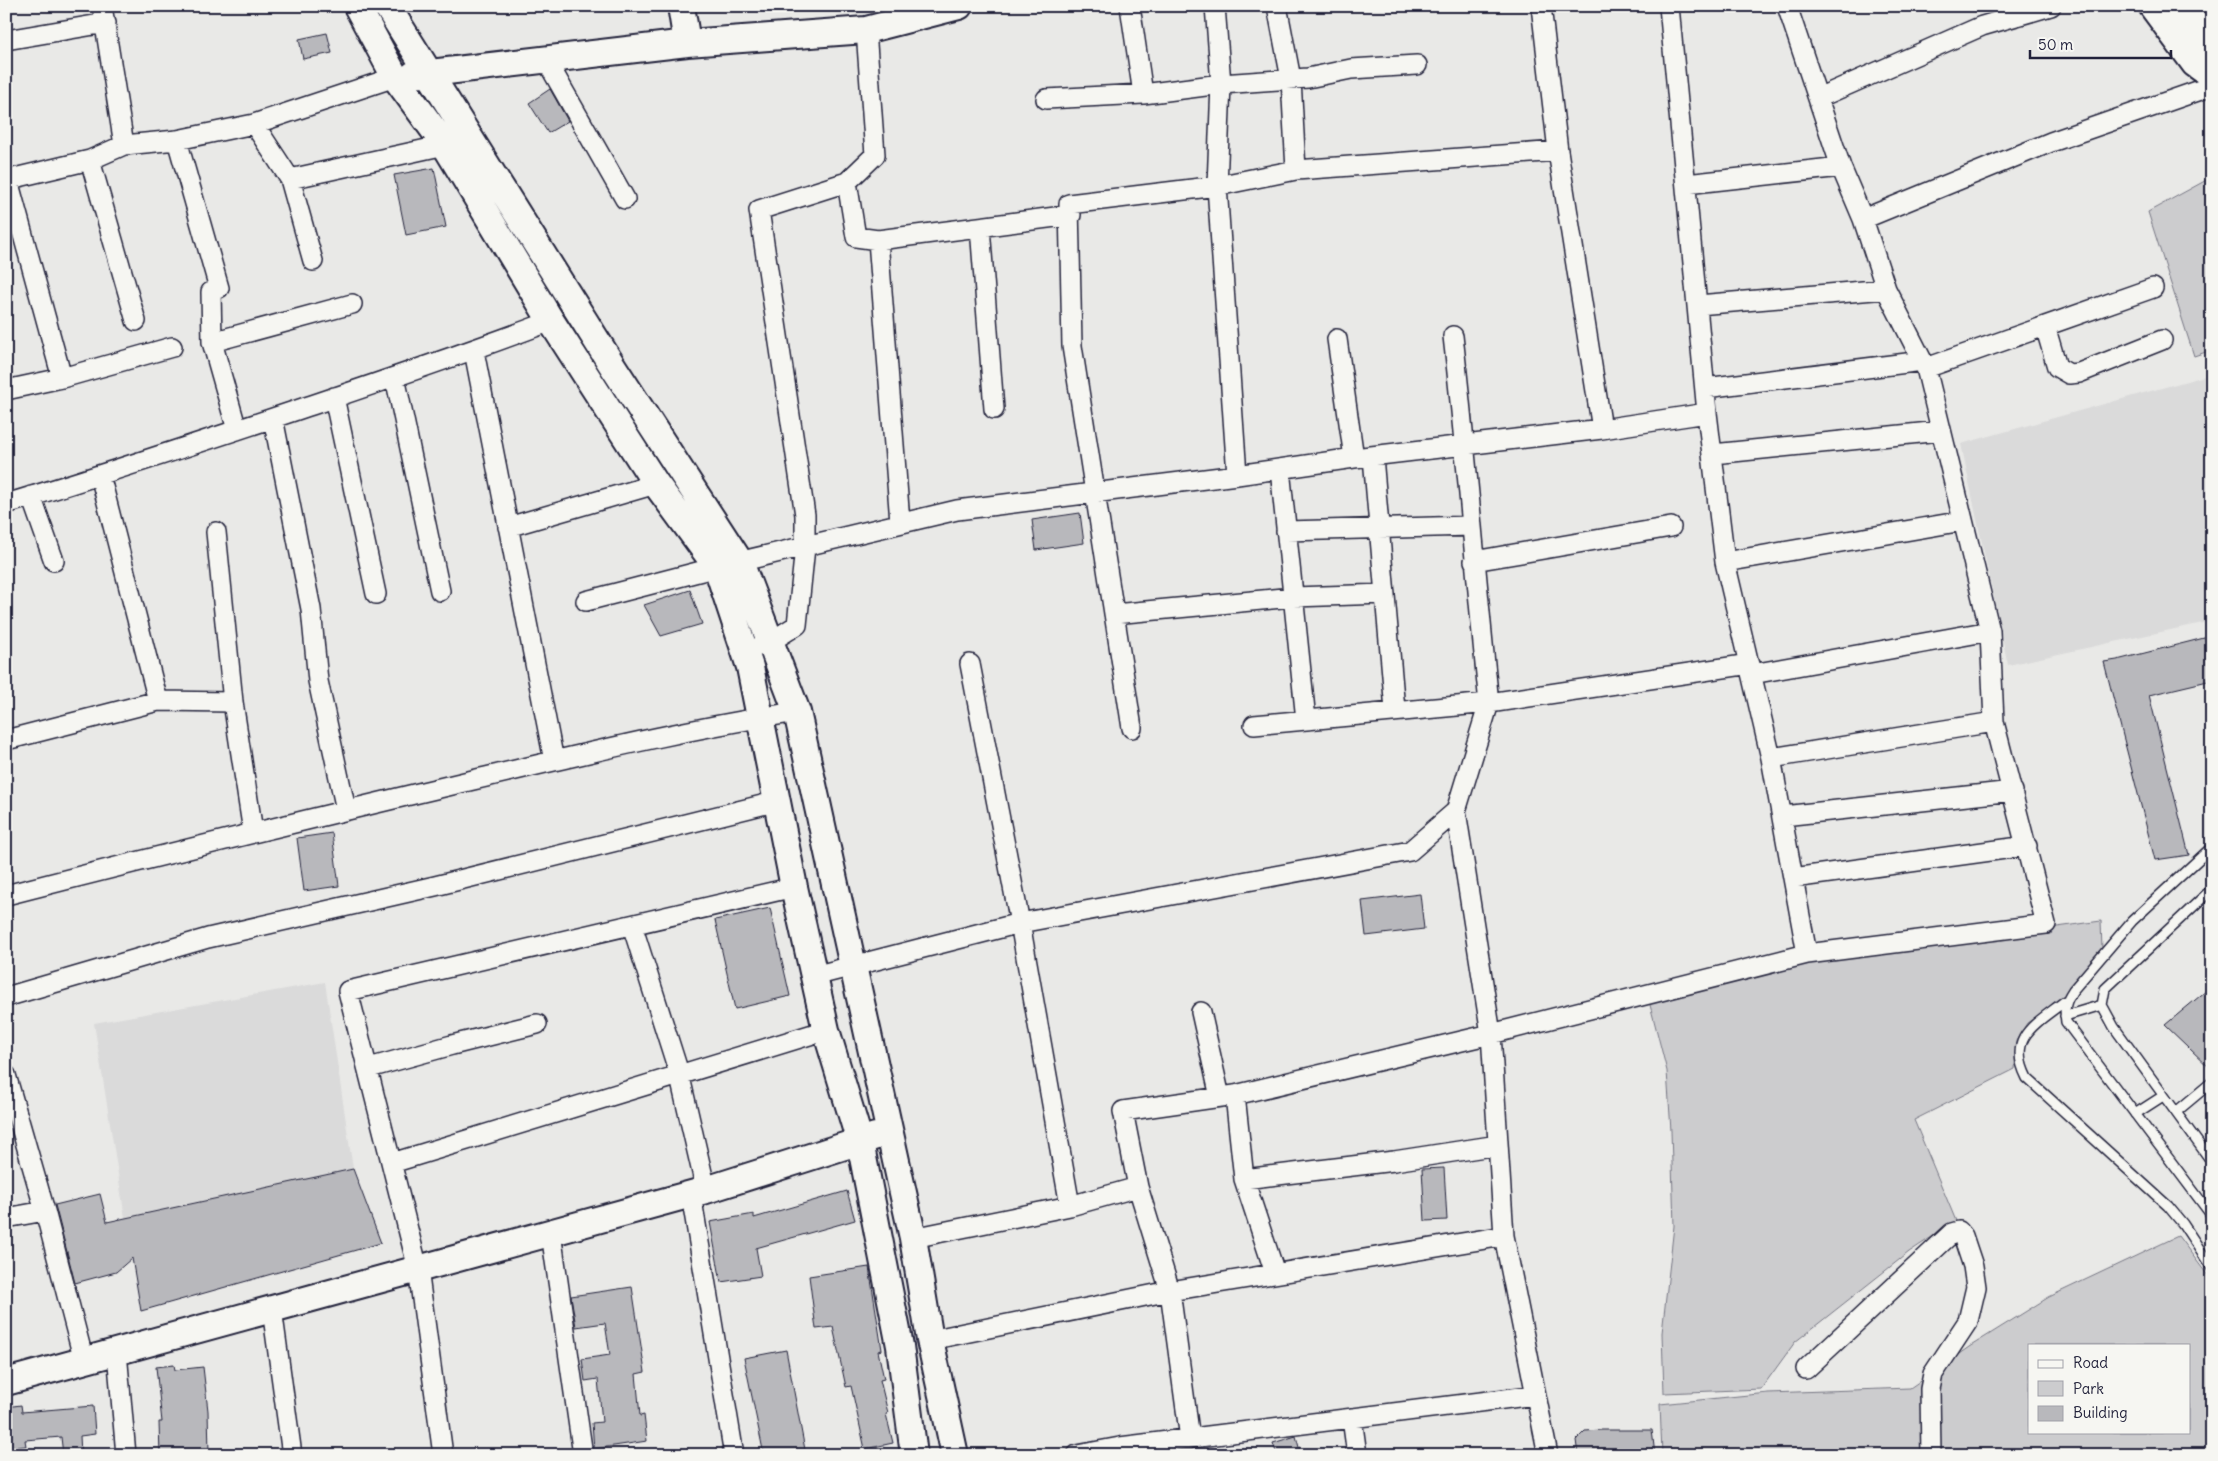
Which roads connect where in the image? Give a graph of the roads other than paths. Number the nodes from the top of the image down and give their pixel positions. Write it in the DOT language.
graph roads {
  1 [pos="357,6"];
  2 [pos="388,6"];
  3 [pos="681,6"];
  4 [pos="958,6"];
  5 [pos="1130,6"];
  6 [pos="1215,6"];
  7 [pos="1278,6"];
  8 [pos="1541,6"];
  9 [pos="1669,6"];
  10 [pos="1787,6"];
  11 [pos="2051,6"];
  12 [pos="2152,6"];
  13 [pos="2184,6"];
  14 [pos="104,14"];
  15 [pos="866,30"];
  16 [pos="6,40"];
  17 [pos="687,43"];
  18 [pos="2212,46"];
  19 [pos="545,58"];
  20 [pos="1417,65"];
  21 [pos="428,73"];
  22 [pos="2212,76"];
  23 [pos="395,77"];
  24 [pos="1291,79"];
  25 [pos="1222,84"];
  26 [pos="2212,86"];
  27 [pos="1143,94"];
  28 [pos="1818,98"];
  29 [pos="1046,99"];
  30 [pos="254,124"];
  31 [pos="177,140"];
  32 [pos="124,145"];
  33 [pos="445,145"];
  34 [pos="1558,151"];
  35 [pos="90,160"];
  36 [pos="1840,167"];
  37 [pos="1296,170"];
  38 [pos="290,179"];
  39 [pos="7,180"];
  40 [pos="847,182"];
  41 [pos="1686,184"];
  42 [pos="1217,186"];
  43 [pos="625,200"];
  44 [pos="1070,215"];
  45 [pos="1863,220"];
  46 [pos="980,227"];
  47 [pos="878,240"];
  48 [pos="313,261"];
  49 [pos="2153,288"];
  50 [pos="1886,289"];
  51 [pos="352,304"];
  52 [pos="1698,304"];
  53 [pos="136,321"];
  54 [pos="551,321"];
  55 [pos="2045,326"];
  56 [pos="1454,336"];
  57 [pos="1337,339"];
  58 [pos="2162,340"];
  59 [pos="212,342"];
  60 [pos="172,347"];
  61 [pos="474,351"];
  62 [pos="1925,364"];
  63 [pos="395,377"];
  64 [pos="62,378"];
  65 [pos="1705,388"];
  66 [pos="6,390"];
  67 [pos="334,397"];
  68 [pos="994,409"];
  69 [pos="1707,413"];
  70 [pos="274,418"];
  71 [pos="1602,429"];
  72 [pos="237,430"];
  73 [pos="1940,431"];
  74 [pos="1466,445"];
  75 [pos="1713,454"];
  76 [pos="1373,457"];
  77 [pos="1354,458"];
  78 [pos="1280,469"];
  79 [pos="1237,475"];
  80 [pos="100,476"];
  81 [pos="656,484"];
  82 [pos="1095,492"];
  83 [pos="31,496"];
  84 [pos="6,504"];
  85 [pos="1963,521"];
  86 [pos="900,522"];
  87 [pos="1471,526"];
  88 [pos="508,527"];
  89 [pos="1379,527"];
  90 [pos="1671,527"];
  91 [pos="1286,531"];
  92 [pos="216,532"];
  93 [pos="805,547"];
  94 [pos="54,561"];
  95 [pos="1474,561"];
  96 [pos="1725,562"];
  97 [pos="728,564"];
  98 [pos="440,591"];
  99 [pos="376,594"];
  100 [pos="1385,594"];
  101 [pos="1293,597"];
  102 [pos="586,601"];
  103 [pos="1114,614"];
  104 [pos="1990,631"];
  105 [pos="770,642"];
  106 [pos="745,651"];
  107 [pos="970,664"];
  108 [pos="1750,669"];
  109 [pos="158,701"];
  110 [pos="233,702"];
  111 [pos="1489,703"];
  112 [pos="1395,710"];
  113 [pos="797,712"];
  114 [pos="761,717"];
  115 [pos="1306,720"];
  116 [pos="1994,722"];
  117 [pos="1254,725"];
  118 [pos="1132,728"];
  119 [pos="6,740"];
  120 [pos="1771,758"];
  121 [pos="554,761"];
  122 [pos="2013,790"];
  123 [pos="778,801"];
  124 [pos="346,810"];
  125 [pos="1456,811"];
  126 [pos="1783,816"];
  127 [pos="252,832"];
  128 [pos="2027,846"];
  129 [pos="2212,847"];
  130 [pos="1793,878"];
  131 [pos="794,887"];
  132 [pos="2212,889"];
  133 [pos="6,895"];
  134 [pos="1020,923"];
  135 [pos="632,925"];
  136 [pos="1807,954"];
  137 [pos="852,966"];
  138 [pos="814,976"];
  139 [pos="6,997"];
  140 [pos="2065,1002"];
  141 [pos="2102,1005"];
  142 [pos="1201,1012"];
  143 [pos="2065,1016"];
  144 [pos="538,1024"];
  145 [pos="826,1030"];
  146 [pos="1491,1034"];
  147 [pos="369,1068"];
  148 [pos="679,1073"];
  149 [pos="6,1076"];
  150 [pos="2212,1082"];
  151 [pos="1227,1096"];
  152 [pos="2163,1096"];
  153 [pos="2176,1112"];
  154 [pos="2135,1114"];
  155 [pos="890,1130"];
  156 [pos="860,1142"];
  157 [pos="1498,1145"];
  158 [pos="2212,1162"];
  159 [pos="392,1163"];
  160 [pos="1244,1179"];
  161 [pos="1138,1187"];
  162 [pos="699,1192"];
  163 [pos="1070,1206"];
  164 [pos="45,1211"];
  165 [pos="2212,1216"];
  166 [pos="6,1218"];
  167 [pos="551,1233"];
  168 [pos="1504,1236"];
  169 [pos="913,1238"];
  170 [pos="2212,1268"];
  171 [pos="418,1269"];
  172 [pos="1275,1273"];
  173 [pos="1170,1291"];
  174 [pos="272,1309"];
  175 [pos="930,1340"];
  176 [pos="117,1352"];
  177 [pos="84,1361"];
  178 [pos="1806,1369"];
  179 [pos="6,1382"];
  180 [pos="1536,1395"];
  181 [pos="1352,1418"];
  182 [pos="1190,1439"];
  183 [pos="1121,1451"];
  184 [pos="126,1455"];
  185 [pos="292,1455"];
  186 [pos="443,1455"];
  187 [pos="583,1455"];
  188 [pos="734,1455"];
  189 [pos="914,1455"];
  190 [pos="955,1455"];
  191 [pos="1077,1455"];
  192 [pos="1356,1455"];
  193 [pos="1548,1455"];
  194 [pos="1930,1455"];
  1 -- 23 [label="main road"];
  2 -- 21 [label="main road"];
  3 -- 17 [label="main road"];
  4 -- 15 [label="main road"];
  5 -- 27 [label="street"];
  6 -- 25 [label="street"];
  7 -- 24 [label="street"];
  8 -- 34 [label="street"];
  9 -- 41 [label="street"];
  10 -- 28 [label="street"];
  11 -- 28 [label="street"];
  12 -- 22 [label="main road"];
  13 -- 18 [label="main road"];
  14 -- 16 [label="street"];
  14 -- 32 [label="street"];
  15 -- 17 [label="main road"];
  15 -- 40 [label="street"];
  17 -- 19 [label="main road"];
  19 -- 21 [label="main road"];
  19 -- 43 [label="street"];
  20 -- 24 [label="street"];
  21 -- 23 [label="main road"];
  21 -- 97 [label="main road"];
  23 -- 30 [label="street"];
  23 -- 33 [label="main road"];
  24 -- 25 [label="street"];
  24 -- 37 [label="street"];
  25 -- 27 [label="street"];
  25 -- 42 [label="street"];
  26 -- 45 [label="street"];
  27 -- 29 [label="street"];
  28 -- 36 [label="street"];
  30 -- 31 [label="street"];
  30 -- 38 [label="street"];
  31 -- 32 [label="street"];
  31 -- 59 [label="street"];
  32 -- 35 [label="street"];
  33 -- 38 [label="street"];
  33 -- 54 [label="main road"];
  34 -- 37 [label="street"];
  34 -- 71 [label="street"];
  35 -- 39 [label="street"];
  35 -- 53 [label="street"];
  36 -- 41 [label="street"];
  36 -- 45 [label="street"];
  37 -- 42 [label="street"];
  38 -- 48 [label="street"];
  39 -- 64 [label="street"];
  40 -- 47 [label="street"];
  40 -- 93 [label="street"];
  41 -- 52 [label="street"];
  42 -- 44 [label="street"];
  42 -- 79 [label="street"];
  44 -- 46 [label="street"];
  44 -- 82 [label="street"];
  45 -- 50 [label="street"];
  46 -- 47 [label="street"];
  46 -- 68 [label="street"];
  47 -- 86 [label="street"];
  49 -- 55 [label="street"];
  50 -- 52 [label="street"];
  50 -- 62 [label="street"];
  51 -- 59 [label="street"];
  52 -- 65 [label="street"];
  54 -- 61 [label="street"];
  54 -- 81 [label="main road"];
  55 -- 58 [label="street"];
  55 -- 62 [label="street"];
  56 -- 74 [label="street"];
  57 -- 77 [label="street"];
  59 -- 72 [label="street"];
  60 -- 64 [label="street"];
  61 -- 63 [label="street"];
  61 -- 88 [label="street"];
  62 -- 65 [label="street"];
  62 -- 73 [label="street"];
  63 -- 67 [label="street"];
  63 -- 98 [label="street"];
  64 -- 66 [label="street"];
  65 -- 69 [label="street"];
  67 -- 70 [label="street"];
  67 -- 99 [label="street"];
  69 -- 71 [label="street"];
  69 -- 75 [label="street"];
  70 -- 72 [label="street"];
  70 -- 124 [label="street"];
  71 -- 74 [label="street"];
  72 -- 80 [label="street"];
  73 -- 75 [label="street"];
  73 -- 85 [label="street"];
  74 -- 76 [label="street"];
  74 -- 87 [label="street"];
  75 -- 96 [label="street"];
  76 -- 77 [label="street"];
  76 -- 89 [label="street"];
  77 -- 78 [label="street"];
  78 -- 79 [label="street"];
  78 -- 91 [label="street"];
  79 -- 82 [label="street"];
  80 -- 83 [label="street"];
  80 -- 109 [label="street"];
  81 -- 88 [label="street"];
  81 -- 97 [label="main road"];
  82 -- 86 [label="street"];
  82 -- 103 [label="street"];
  83 -- 84 [label="street"];
  83 -- 94 [label="street"];
  85 -- 96 [label="street"];
  85 -- 104 [label="street"];
  86 -- 93 [label="street"];
  87 -- 89 [label="street"];
  87 -- 95 [label="street"];
  88 -- 121 [label="street"];
  89 -- 91 [label="street"];
  89 -- 100 [label="street"];
  90 -- 95 [label="street"];
  91 -- 101 [label="street"];
  92 -- 110 [label="street"];
  93 -- 97 [label="street"];
  93 -- 105 [label="street"];
  95 -- 111 [label="street"];
  96 -- 108 [label="street"];
  97 -- 102 [label="street"];
  97 -- 105 [label="main road"];
  97 -- 106 [label="main road"];
  100 -- 101 [label="street"];
  100 -- 112 [label="street"];
  101 -- 103 [label="street"];
  101 -- 115 [label="street"];
  103 -- 118 [label="street"];
  104 -- 108 [label="street"];
  104 -- 116 [label="street"];
  105 -- 106 [label="street"];
  105 -- 113 [label="main road"];
  106 -- 114 [label="main road"];
  107 -- 134 [label="street"];
  108 -- 111 [label="street"];
  108 -- 120 [label="street"];
  109 -- 110 [label="street"];
  109 -- 119 [label="street"];
  110 -- 127 [label="street"];
  111 -- 112 [label="street"];
  111 -- 125 [label="street"];
  112 -- 115 [label="street"];
  113 -- 114 [label="street"];
  113 -- 137 [label="main road"];
  114 -- 121 [label="street"];
  114 -- 123 [label="main road"];
  115 -- 117 [label="street"];
  116 -- 120 [label="street"];
  116 -- 122 [label="street"];
  120 -- 126 [label="street"];
  121 -- 124 [label="street"];
  122 -- 126 [label="street"];
  122 -- 128 [label="street"];
  123 -- 131 [label="main road"];
  123 -- 139 [label="street"];
  124 -- 127 [label="street"];
  125 -- 134 [label="street"];
  125 -- 146 [label="street"];
  126 -- 130 [label="street"];
  127 -- 133 [label="street"];
  128 -- 130 [label="street"];
  128 -- 136 [label="street"];
  129 -- 140 [label="lane"];
  130 -- 136 [label="street"];
  131 -- 135 [label="street"];
  131 -- 138 [label="main road"];
  132 -- 141 [label="lane"];
  134 -- 137 [label="street"];
  134 -- 163 [label="street"];
  135 -- 147 [label="street"];
  135 -- 148 [label="street"];
  136 -- 146 [label="street"];
  137 -- 138 [label="street"];
  137 -- 155 [label="main road"];
  138 -- 145 [label="main road"];
  140 -- 143 [label="lane"];
  140 -- 170 [label="lane"];
  141 -- 143 [label="lane"];
  141 -- 152 [label="lane"];
  142 -- 151 [label="street"];
  143 -- 154 [label="lane"];
  144 -- 147 [label="street"];
  145 -- 148 [label="street"];
  145 -- 156 [label="main road"];
  146 -- 151 [label="street"];
  146 -- 157 [label="street"];
  147 -- 159 [label="street"];
  148 -- 159 [label="street"];
  148 -- 162 [label="street"];
  149 -- 164 [label="street"];
  150 -- 153 [label="lane"];
  151 -- 160 [label="street"];
  151 -- 161 [label="street"];
  152 -- 153 [label="lane"];
  152 -- 154 [label="lane"];
  153 -- 158 [label="lane"];
  154 -- 165 [label="lane"];
  155 -- 156 [label="main road"];
  155 -- 169 [label="main road"];
  156 -- 162 [label="main road"];
  156 -- 189 [label="main road"];
  157 -- 160 [label="street"];
  157 -- 168 [label="street"];
  159 -- 171 [label="street"];
  160 -- 172 [label="street"];
  161 -- 163 [label="street"];
  161 -- 173 [label="street"];
  162 -- 167 [label="main road"];
  162 -- 188 [label="street"];
  163 -- 169 [label="street"];
  164 -- 166 [label="street"];
  164 -- 177 [label="street"];
  167 -- 171 [label="main road"];
  167 -- 187 [label="street"];
  168 -- 172 [label="street"];
  168 -- 180 [label="street"];
  169 -- 175 [label="main road"];
  171 -- 174 [label="main road"];
  171 -- 186 [label="street"];
  172 -- 173 [label="street"];
  173 -- 175 [label="street"];
  173 -- 182 [label="street"];
  174 -- 176 [label="main road"];
  174 -- 185 [label="street"];
  175 -- 190 [label="main road"];
  176 -- 177 [label="main road"];
  176 -- 184 [label="street"];
  177 -- 179 [label="main road"];
  178 -- 194 [label="street"];
  180 -- 181 [label="street"];
  180 -- 193 [label="street"];
  181 -- 182 [label="street"];
  181 -- 192 [label="street"];
  182 -- 183 [label="street"];
  183 -- 191 [label="street"];
}
